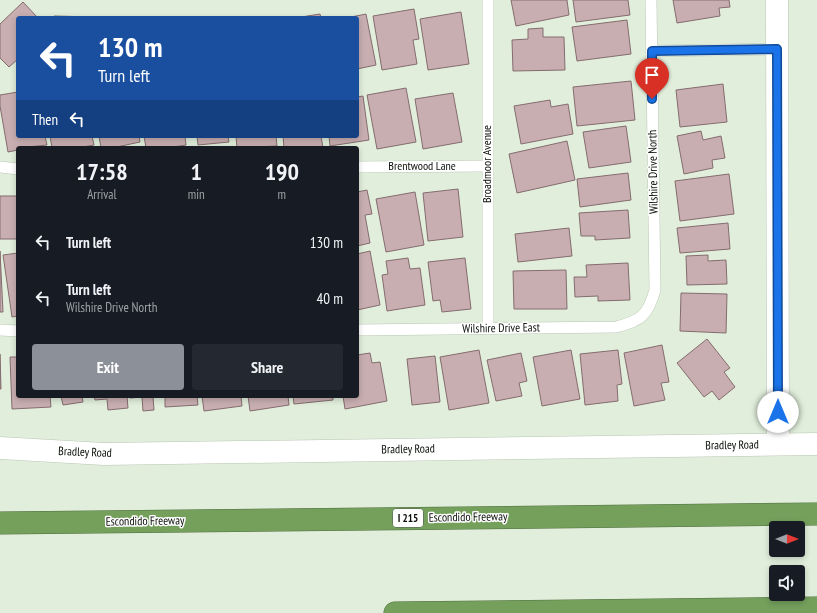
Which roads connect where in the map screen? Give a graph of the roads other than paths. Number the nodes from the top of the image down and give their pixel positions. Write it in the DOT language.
graph roads {
  1 [pos="488,0"];
  2 [pos="651,0"];
  3 [pos="776,0"];
  4 [pos="777,49"];
  5 [pos="652,51"];
  6 [pos="487,166"];
  7 [pos="0,167"];
  8 [pos="359,167"];
  9 [pos="16,169"];
  10 [pos="643,317"];
  11 [pos="488,329"];
  12 [pos="0,330"];
  13 [pos="359,330"];
  14 [pos="16,331"];
  15 [pos="778,444"];
  16 [pos="817,444"];
  17 [pos="0,448"];
  18 [pos="817,514"];
  19 [pos="0,522"];
  20 [pos="817,608"];
  21 [pos="395,613"];
  1 -- 6 [label="lane, Broadmoor Avenue"];
  2 -- 5 [label="lane, Wilshire Drive North"];
  3 -- 4 [label="street"];
  4 -- 5 [label="lane"];
  4 -- 15 [label="street"];
  5 -- 10 [label="lane, Wilshire Drive North"];
  6 -- 8 [label="lane, Brentwood Lane"];
  6 -- 11 [label="lane, Broadmoor Avenue"];
  7 -- 9 [label="lane"];
  10 -- 11 [label="lane, Wilshire Drive East"];
  11 -- 13 [label="lane, Wilshire Drive East"];
  12 -- 14 [label="lane"];
  15 -- 16 [label="street, Bradley Road"];
  15 -- 17 [label="street, Bradley Road"];
  18 -- 19 [label="highway, Escondido Freeway / I 215"];
  20 -- 21 [label="highway"];
}
